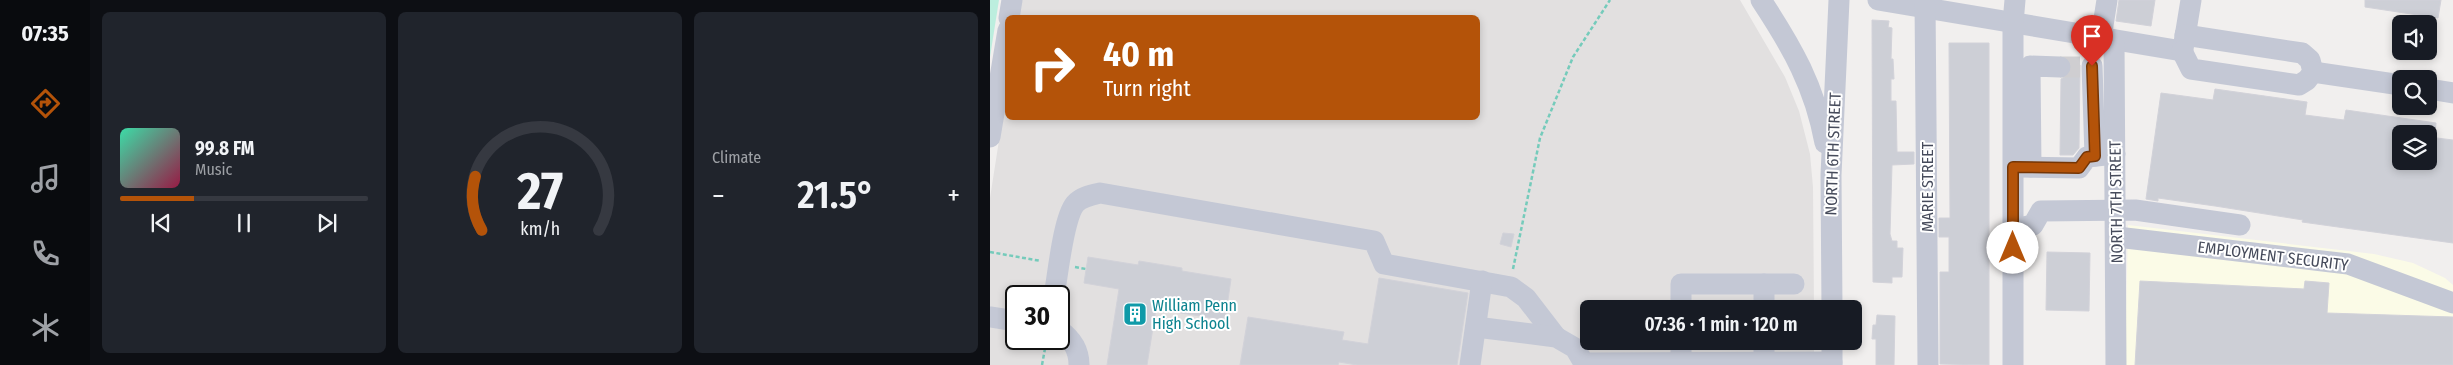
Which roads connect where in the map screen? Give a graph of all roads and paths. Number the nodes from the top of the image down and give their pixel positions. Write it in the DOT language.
graph roads {
  1 [pos="1012,0"];
  2 [pos="1610,0"];
  3 [pos="1761,0"];
  4 [pos="1839,0"];
  5 [pos="1878,0"];
  6 [pos="2015,0"];
  7 [pos="2107,0"];
  8 [pos="2191,0"];
  9 [pos="1926,4"];
  10 [pos="1010,15"];
  11 [pos="2013,23"];
  12 [pos="2107,39"];
  13 [pos="2184,43"];
  14 [pos="1005,48"];
  15 [pos="2114,65"];
  16 [pos="2021,66"];
  17 [pos="2078,67"];
  18 [pos="2313,72"];
  19 [pos="2392,84"];
  20 [pos="2437,90"];
  21 [pos="2453,93"];
  22 [pos="990,137"];
  23 [pos="2105,155"];
  24 [pos="2022,167"];
  25 [pos="1831,175"];
  26 [pos="2116,211"];
  27 [pos="2240,225"];
  28 [pos="2013,229"];
  29 [pos="2117,238"];
  30 [pos="990,252"];
  31 [pos="1044,261"];
  32 [pos="1492,282"];
  33 [pos="1764,284"];
  34 [pos="1794,284"];
  35 [pos="1056,285"];
  36 [pos="1681,300"];
  37 [pos="1764,300"];
  38 [pos="1832,300"];
  39 [pos="2453,303"];
  40 [pos="990,317"];
  41 [pos="1005,320"];
  42 [pos="1476,328"];
  43 [pos="1556,337"];
  44 [pos="1070,341"];
  45 [pos="1045,350"];
  46 [pos="1681,350"];
  47 [pos="1768,350"];
  48 [pos="1832,350"];
  49 [pos="1681,363"];
  50 [pos="1775,363"];
  51 [pos="1585,364"];
  52 [pos="1732,364"];
  53 [pos="1832,364"];
  54 [pos="1042,365"];
  55 [pos="1079,365"];
  56 [pos="1470,365"];
  57 [pos="1928,365"];
  58 [pos="2013,365"];
  59 [pos="2116,365"];
  1 -- 10 [label="street"];
  2 -- 32 [label="path"];
  3 -- 25 [label="street"];
  4 -- 25 [label="street, NORTH 6TH STREET"];
  5 -- 9 [label="street"];
  6 -- 11 [label="street"];
  7 -- 12 [label="street, NORTH 7TH STREET"];
  8 -- 13 [label="street"];
  9 -- 11 [label="street"];
  9 -- 57 [label="street, MARIE STREET"];
  11 -- 12 [label="street"];
  11 -- 16 [label="street"];
  12 -- 13 [label="street"];
  12 -- 15 [label="street, NORTH 7TH STREET"];
  13 -- 18 [label="street"];
  13 -- 18 [label="street"];
  14 -- 22 [label="street"];
  15 -- 17 [label="street"];
  15 -- 23 [label="street, NORTH 7TH STREET"];
  16 -- 17 [label="street"];
  16 -- 24 [label="street"];
  17 -- 23 [label="street"];
  18 -- 19 [label="street"];
  20 -- 21 [label="street"];
  23 -- 24 [label="street"];
  23 -- 26 [label="street, NORTH 7TH STREET"];
  24 -- 28 [label="street"];
  25 -- 38 [label="street, NORTH 6TH STREET"];
  26 -- 27 [label="street"];
  26 -- 28 [label="street"];
  26 -- 29 [label="street, NORTH 7TH STREET"];
  28 -- 58 [label="street"];
  29 -- 39 [label="street, EMPLOYMENT SECURITY"];
  29 -- 59 [label="street, NORTH 7TH STREET"];
  30 -- 31 [label="path"];
  32 -- 35 [label="street"];
  32 -- 42 [label="street"];
  32 -- 43 [label="street"];
  33 -- 34 [label="street"];
  33 -- 36 [label="street"];
  33 -- 37 [label="street"];
  40 -- 41 [label="street"];
  42 -- 43 [label="street"];
  42 -- 56 [label="street"];
  43 -- 51 [label="street"];
  44 -- 55 [label="street"];
  45 -- 54 [label="path"];
  46 -- 49 [label="street"];
  47 -- 50 [label="street"];
  48 -- 53 [label="street"];
  49 -- 51 [label="street"];
  49 -- 52 [label="street"];
  50 -- 52 [label="street"];
  50 -- 53 [label="street"];
}
